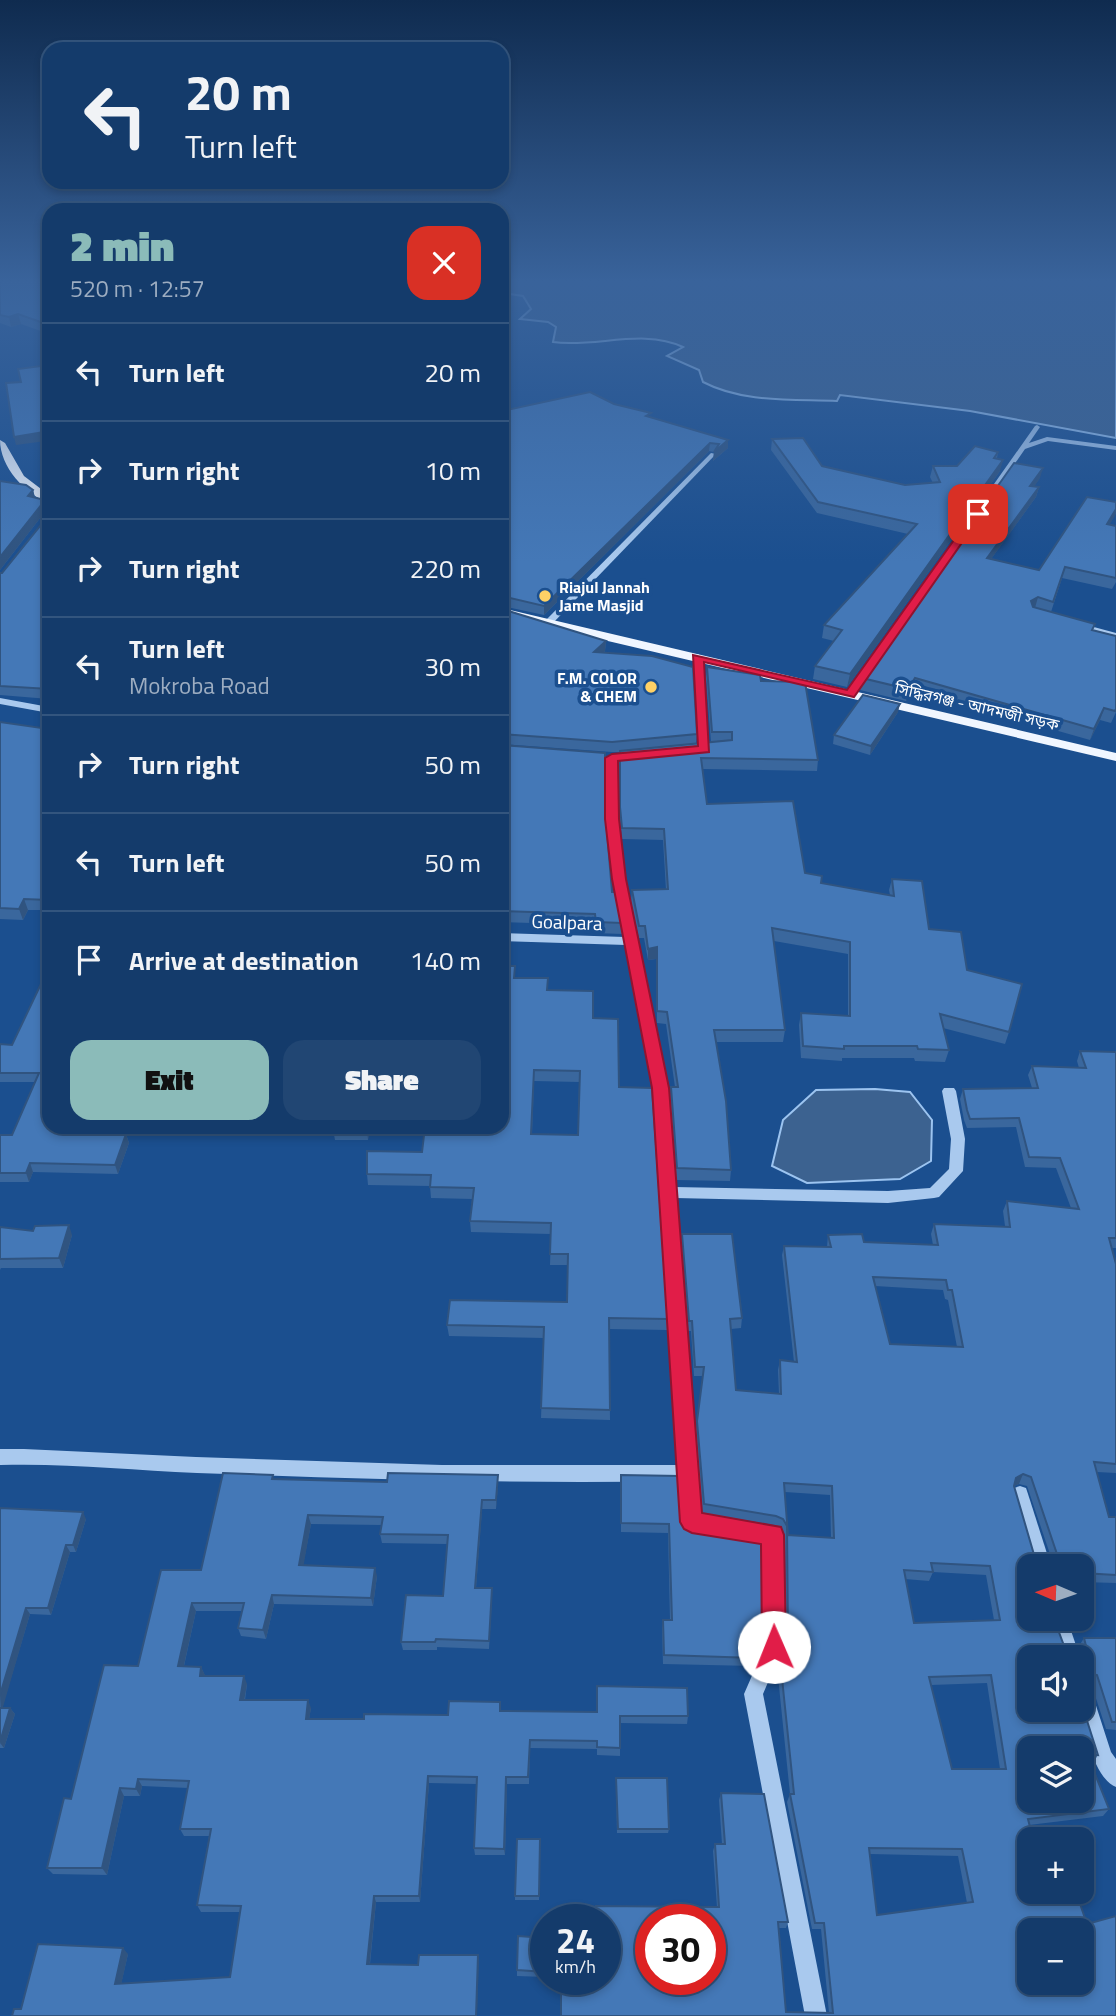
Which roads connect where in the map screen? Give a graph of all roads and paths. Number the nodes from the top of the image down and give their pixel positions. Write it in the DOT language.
graph roads {
  1 [pos="1037,427"];
  2 [pos="0,443"];
  3 [pos="1025,447"];
  4 [pos="1116,448"];
  5 [pos="713,454"];
  6 [pos="42,495"];
  7 [pos="509,613"];
  8 [pos="549,622"];
  9 [pos="1069,623"];
  10 [pos="1116,636"];
  11 [pos="698,657"];
  12 [pos="850,694"];
  13 [pos="0,701"];
  14 [pos="42,709"];
  15 [pos="710,748"];
  16 [pos="691,750"];
  17 [pos="612,757"];
  18 [pos="1116,757"];
  19 [pos="509,937"];
  20 [pos="631,942"];
  21 [pos="949,1091"];
  22 [pos="668,1192"];
  23 [pos="0,1457"];
  24 [pos="688,1473"];
  25 [pos="1020,1494"];
  26 [pos="1038,1554"];
  27 [pos="1092,1722"];
  28 [pos="1116,1777"];
  29 [pos="816,2016"];
  1 -- 3 [label="street"];
  2 -- 6 [label="main road"];
  3 -- 4 [label="street"];
  3 -- 12 [label="street"];
  5 -- 8 [label="street"];
  7 -- 8 [label="main road, সিদ্ধিরগঞ্জ - আদমজী সড়ক"];
  8 -- 11 [label="main road, সিদ্ধিরগঞ্জ - আদমজী সড়ক"];
  9 -- 10 [label="street"];
  11 -- 12 [label="main road, সিদ্ধিরগঞ্জ - আদমজী সড়ক"];
  11 -- 15 [label="street"];
  12 -- 18 [label="main road, সিদ্ধিরগঞ্জ - আদমজী সড়ক"];
  13 -- 14 [label="street"];
  15 -- 16 [label="street"];
  17 -- 20 [label="street"];
  19 -- 20 [label="street, Goalpara"];
  20 -- 22 [label="street"];
  21 -- 22 [label="street"];
  22 -- 24 [label="street"];
  23 -- 24 [label="street"];
  24 -- 29 [label="street"];
  25 -- 26 [label="street"];
  27 -- 28 [label="street"];
}
